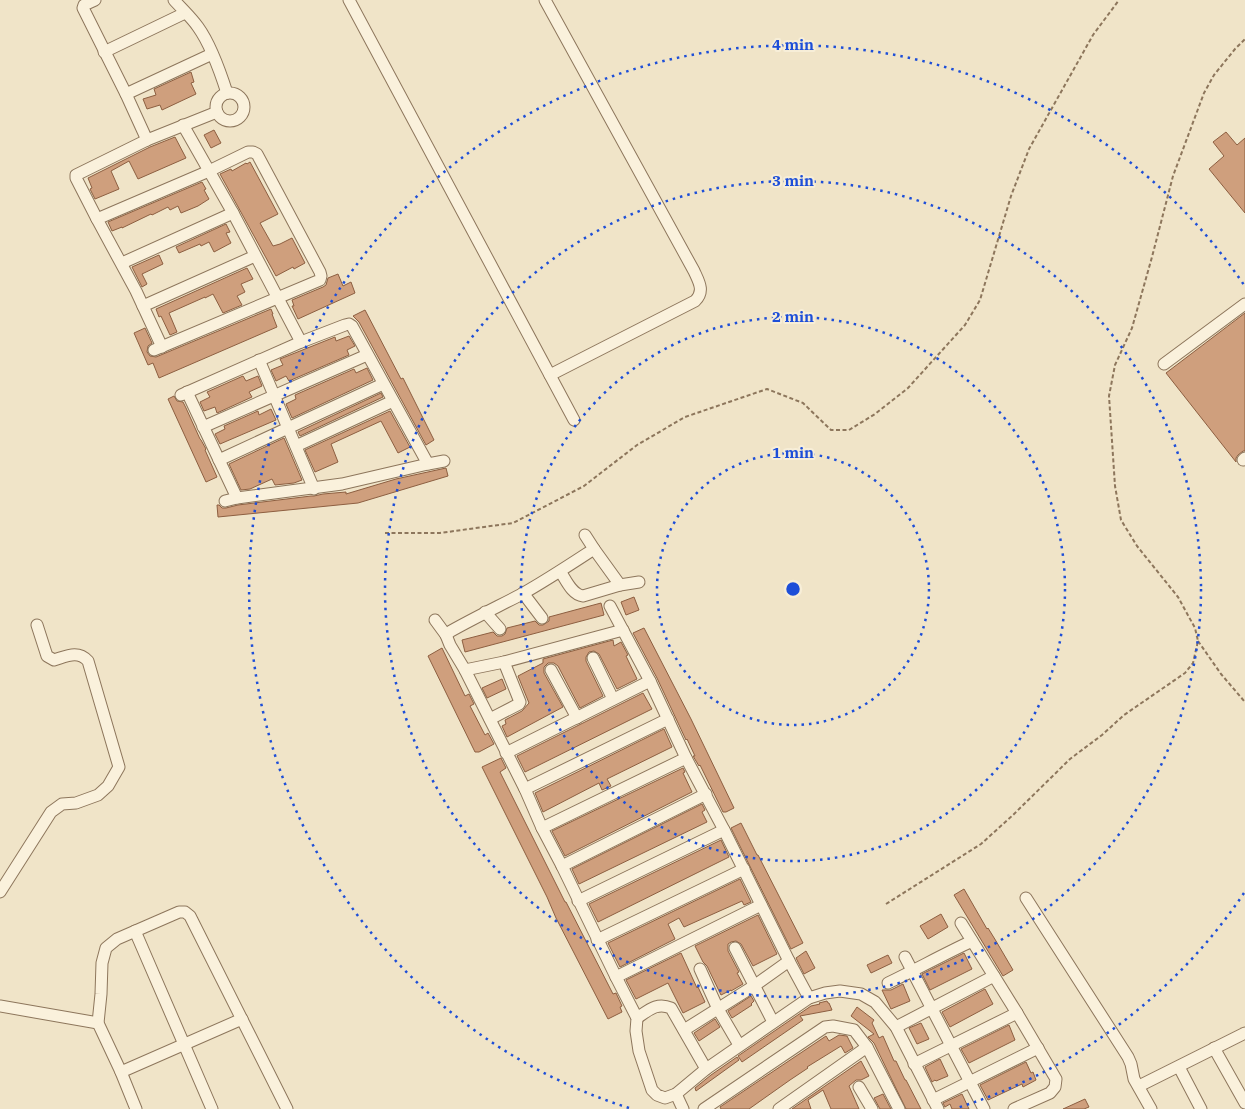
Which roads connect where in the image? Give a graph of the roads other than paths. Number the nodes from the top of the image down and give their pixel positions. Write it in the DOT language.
graph roads {
  1 [pos="95,0"];
  2 [pos="174,0"];
  3 [pos="349,0"];
  4 [pos="545,0"];
  5 [pos="185,13"];
  6 [pos="104,52"];
  7 [pos="212,54"];
  8 [pos="227,93"];
  9 [pos="126,94"];
  10 [pos="217,112"];
  11 [pos="183,126"];
  12 [pos="147,140"];
  13 [pos="209,171"];
  14 [pos="233,212"];
  15 [pos="97,220"];
  16 [pos="255,256"];
  17 [pos="122,264"];
  18 [pos="278,299"];
  19 [pos="1245,304"];
  20 [pos="143,306"];
  21 [pos="301,342"];
  22 [pos="367,354"];
  23 [pos="259,360"];
  24 [pos="1164,364"];
  25 [pos="550,375"];
  26 [pos="383,384"];
  27 [pos="274,395"];
  28 [pos="393,402"];
  29 [pos="574,420"];
  30 [pos="203,427"];
  31 [pos="288,428"];
  32 [pos="296,446"];
  33 [pos="219,460"];
  34 [pos="444,461"];
  35 [pos="428,464"];
  36 [pos="314,489"];
  37 [pos="238,498"];
  38 [pos="225,501"];
  39 [pos="585,535"];
  40 [pos="594,549"];
  41 [pos="560,571"];
  42 [pos="639,582"];
  43 [pos="620,585"];
  44 [pos="523,593"];
  45 [pos="610,606"];
  46 [pos="485,612"];
  47 [pos="542,618"];
  48 [pos="435,620"];
  49 [pos="36,624"];
  50 [pos="500,629"];
  51 [pos="623,630"];
  52 [pos="446,635"];
  53 [pos="593,658"];
  54 [pos="504,662"];
  55 [pos="465,670"];
  56 [pos="551,670"];
  57 [pos="650,681"];
  58 [pos="613,699"];
  59 [pos="577,718"];
  60 [pos="490,719"];
  61 [pos="668,719"];
  62 [pos="506,753"];
  63 [pos="686,758"];
  64 [pos="525,789"];
  65 [pos="706,794"];
  66 [pos="542,828"];
  67 [pos="724,830"];
  68 [pos="562,866"];
  69 [pos="744,869"];
  70 [pos="0,892"];
  71 [pos="1026,898"];
  72 [pos="578,902"];
  73 [pos="761,905"];
  74 [pos="961,923"];
  75 [pos="134,931"];
  76 [pos="597,940"];
  77 [pos="972,941"];
  78 [pos="735,948"];
  79 [pos="904,957"];
  80 [pos="789,962"];
  81 [pos="700,969"];
  82 [pos="912,972"];
  83 [pos="994,976"];
  84 [pos="616,977"];
  85 [pos="888,982"];
  86 [pos="754,986"];
  87 [pos="809,998"];
  88 [pos="0,1006"];
  89 [pos="718,1009"];
  90 [pos="931,1009"];
  91 [pos="1018,1013"];
  92 [pos="637,1018"];
  93 [pos="242,1019"];
  94 [pos="773,1022"];
  95 [pos="98,1023"];
  96 [pos="896,1027"];
  97 [pos="684,1030"];
  98 [pos="1245,1033"];
  99 [pos="183,1044"];
  100 [pos="739,1045"];
  101 [pos="950,1046"];
  102 [pos="867,1047"];
  103 [pos="1038,1048"];
  104 [pos="1214,1048"];
  105 [pos="914,1064"];
  106 [pos="1178,1067"];
  107 [pos="706,1069"];
  108 [pos="120,1072"];
  109 [pos="970,1083"];
  110 [pos="1139,1086"];
  111 [pos="859,1087"];
  112 [pos="676,1094"];
  113 [pos="1245,1103"];
  114 [pos="936,1105"];
  115 [pos="136,1109"];
  116 [pos="212,1109"];
  117 [pos="288,1109"];
  118 [pos="683,1109"];
  119 [pos="704,1109"];
  120 [pos="779,1109"];
  121 [pos="872,1109"];
  122 [pos="899,1109"];
  123 [pos="984,1109"];
  124 [pos="1014,1109"];
  125 [pos="1151,1109"];
  126 [pos="1201,1109"];
  1 -- 6 [label="street"];
  2 -- 5 [label="street"];
  3 -- 25 [label="street"];
  4 -- 25 [label="street"];
  5 -- 6 [label="street"];
  5 -- 7 [label="street"];
  6 -- 9 [label="street"];
  7 -- 8 [label="street"];
  7 -- 9 [label="street"];
  8 -- 10 [label="street"];
  8 -- 10 [label="street"];
  9 -- 12 [label="street"];
  10 -- 11 [label="street"];
  11 -- 12 [label="street"];
  11 -- 13 [label="street"];
  12 -- 15 [label="street"];
  13 -- 14 [label="street"];
  13 -- 15 [label="street"];
  13 -- 18 [label="street"];
  14 -- 16 [label="street"];
  14 -- 17 [label="street"];
  15 -- 17 [label="street"];
  16 -- 18 [label="street"];
  16 -- 20 [label="street"];
  17 -- 20 [label="street"];
  18 -- 20 [label="street"];
  18 -- 21 [label="street"];
  19 -- 24 [label="street"];
  21 -- 22 [label="street"];
  21 -- 23 [label="street"];
  22 -- 26 [label="street"];
  22 -- 27 [label="street"];
  23 -- 27 [label="street"];
  23 -- 30 [label="street"];
  25 -- 29 [label="street"];
  26 -- 28 [label="street"];
  26 -- 31 [label="street"];
  27 -- 30 [label="street"];
  27 -- 31 [label="street"];
  28 -- 32 [label="street"];
  28 -- 35 [label="street"];
  30 -- 33 [label="street"];
  31 -- 32 [label="street"];
  31 -- 33 [label="street"];
  32 -- 36 [label="street"];
  33 -- 37 [label="street"];
  34 -- 35 [label="street"];
  35 -- 36 [label="street"];
  36 -- 37 [label="street"];
  37 -- 38 [label="street"];
  39 -- 40 [label="street"];
  40 -- 41 [label="street"];
  40 -- 43 [label="street"];
  41 -- 43 [label="street"];
  41 -- 44 [label="street"];
  42 -- 43 [label="street"];
  44 -- 46 [label="street"];
  44 -- 47 [label="street"];
  45 -- 51 [label="street"];
  46 -- 50 [label="street"];
  46 -- 52 [label="street"];
  48 -- 52 [label="street"];
  49 -- 70 [label="street"];
  51 -- 54 [label="street"];
  51 -- 57 [label="street"];
  52 -- 55 [label="street"];
  53 -- 58 [label="street"];
  54 -- 55 [label="street"];
  54 -- 60 [label="street"];
  55 -- 60 [label="street"];
  56 -- 59 [label="street"];
  57 -- 58 [label="street"];
  57 -- 61 [label="street"];
  58 -- 59 [label="street"];
  59 -- 62 [label="street"];
  60 -- 62 [label="street"];
  61 -- 63 [label="street"];
  61 -- 64 [label="street"];
  62 -- 64 [label="street"];
  63 -- 65 [label="street"];
  63 -- 66 [label="street"];
  64 -- 66 [label="street"];
  65 -- 67 [label="street"];
  65 -- 68 [label="street"];
  66 -- 68 [label="street"];
  67 -- 69 [label="street"];
  67 -- 72 [label="street"];
  68 -- 72 [label="street"];
  69 -- 73 [label="street"];
  69 -- 76 [label="street"];
  71 -- 110 [label="street"];
  72 -- 76 [label="street"];
  73 -- 80 [label="street"];
  73 -- 84 [label="street"];
  74 -- 77 [label="street"];
  75 -- 93 [label="street"];
  75 -- 95 [label="street"];
  75 -- 99 [label="street"];
  76 -- 84 [label="street"];
  77 -- 82 [label="street"];
  77 -- 83 [label="street"];
  78 -- 86 [label="street"];
  79 -- 82 [label="street"];
  80 -- 86 [label="street"];
  80 -- 87 [label="street"];
  81 -- 89 [label="street"];
  82 -- 85 [label="street"];
  82 -- 90 [label="street"];
  83 -- 90 [label="street"];
  83 -- 91 [label="street"];
  84 -- 92 [label="street"];
  86 -- 89 [label="street"];
  86 -- 94 [label="street"];
  87 -- 94 [label="street"];
  87 -- 96 [label="street"];
  88 -- 95 [label="street"];
  89 -- 97 [label="street"];
  89 -- 100 [label="street"];
  90 -- 96 [label="street"];
  90 -- 101 [label="street"];
  91 -- 101 [label="street"];
  91 -- 103 [label="street"];
  92 -- 97 [label="street"];
  92 -- 112 [label="street"];
  93 -- 99 [label="street"];
  93 -- 117 [label="street"];
  94 -- 100 [label="street"];
  95 -- 108 [label="street"];
  96 -- 105 [label="street"];
  97 -- 107 [label="street"];
  98 -- 104 [label="street"];
  99 -- 108 [label="street"];
  99 -- 116 [label="street"];
  100 -- 107 [label="street"];
  101 -- 105 [label="street"];
  101 -- 109 [label="street"];
  102 -- 119 [label="street"];
  102 -- 120 [label="street"];
  102 -- 122 [label="street"];
  103 -- 109 [label="street"];
  103 -- 124 [label="street"];
  104 -- 106 [label="street"];
  104 -- 113 [label="street"];
  105 -- 114 [label="street"];
  106 -- 110 [label="street"];
  106 -- 126 [label="street"];
  107 -- 112 [label="street"];
  108 -- 115 [label="street"];
  109 -- 114 [label="street"];
  109 -- 123 [label="street"];
  110 -- 125 [label="street"];
  111 -- 121 [label="street"];
  112 -- 118 [label="street"];
}
